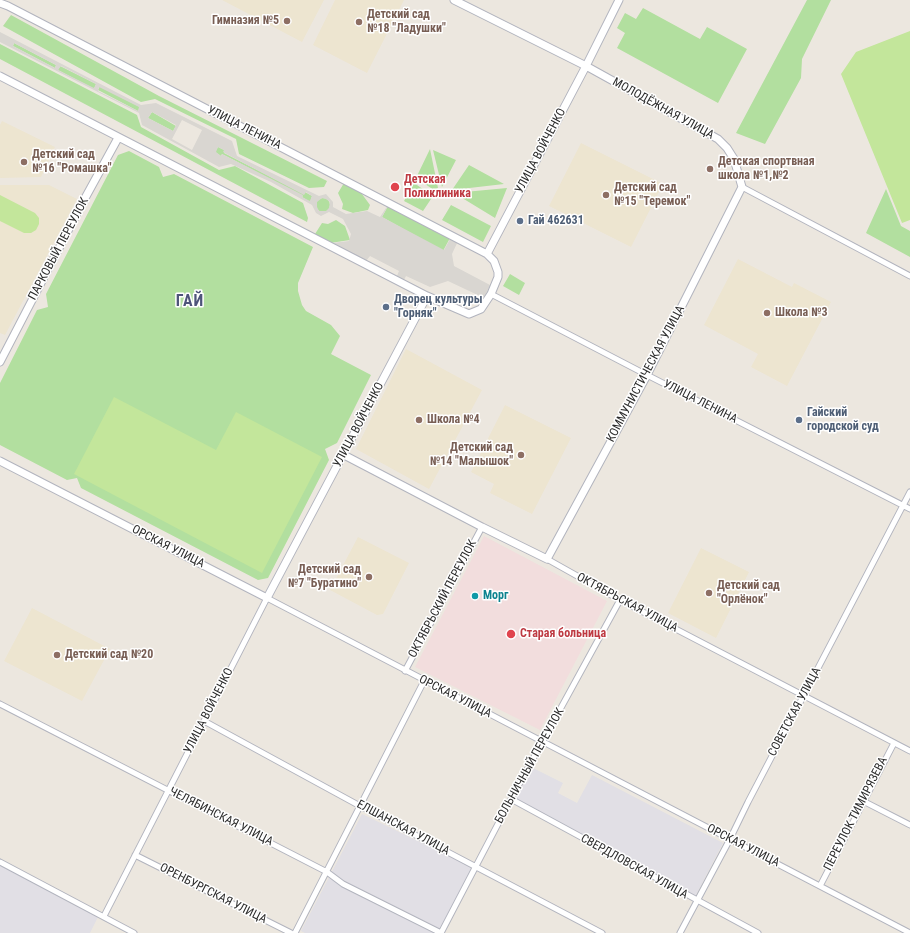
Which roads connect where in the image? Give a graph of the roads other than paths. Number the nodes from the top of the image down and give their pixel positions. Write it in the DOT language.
graph roads {
  1 [pos="454,0"];
  2 [pos="619,0"];
  3 [pos="0,3"];
  4 [pos="586,66"];
  5 [pos="0,76"];
  6 [pos="118,138"];
  7 [pos="742,187"];
  8 [pos="487,254"];
  9 [pos="910,276"];
  10 [pos="491,294"];
  11 [pos="428,296"];
  12 [pos="0,362"];
  13 [pos="647,375"];
  14 [pos="344,455"];
  15 [pos="0,461"];
  16 [pos="910,492"];
  17 [pos="903,505"];
  18 [pos="910,509"];
  19 [pos="482,527"];
  20 [pos="547,559"];
  21 [pos="266,598"];
  22 [pos="620,600"];
  23 [pos="405,671"];
  24 [pos="424,681"];
  25 [pos="804,696"];
  26 [pos="0,704"];
  27 [pos="204,721"];
  28 [pos="543,742"];
  29 [pos="894,743"];
  30 [pos="910,751"];
  31 [pos="168,790"];
  32 [pos="511,799"];
  33 [pos="863,801"];
  34 [pos="360,806"];
  35 [pos="910,825"];
  36 [pos="730,840"];
  37 [pos="135,855"];
  38 [pos="0,862"];
  39 [pos="476,866"];
  40 [pos="326,872"];
  41 [pos="820,886"];
  42 [pos="697,901"];
  43 [pos="104,916"];
  44 [pos="134,933"];
  45 [pos="291,933"];
  46 [pos="295,933"];
  47 [pos="441,933"];
  48 [pos="602,933"];
  49 [pos="680,933"];
  50 [pos="758,933"];
  51 [pos="910,933"];
  1 -- 4 [label="main road, МОЛОДЁЖНАЯ УЛИЦА"];
  2 -- 4 [label="main road, УЛИЦА ВОЙЧЕНКО"];
  3 -- 8 [label="main road, УЛИЦА ЛЕНИНА"];
  4 -- 7 [label="main road, МОЛОДЁЖНАЯ УЛИЦА"];
  4 -- 8 [label="main road, УЛИЦА ВОЙЧЕНКО"];
  5 -- 6 [label="main road"];
  6 -- 11 [label="main road"];
  6 -- 12 [label="main road, ПАРКОВЫЙ ПЕРЕУЛОК"];
  7 -- 9 [label="street"];
  7 -- 13 [label="main road, КОММУНИСТИЧЕСКАЯ УЛИЦА"];
  8 -- 10 [label="main road"];
  10 -- 11 [label="main road"];
  10 -- 13 [label="street, УЛИЦА ЛЕНИНА"];
  11 -- 14 [label="main road, УЛИЦА ВОЙЧЕНКО"];
  13 -- 17 [label="street, УЛИЦА ЛЕНИНА"];
  13 -- 20 [label="main road, КОММУНИСТИЧЕСКАЯ УЛИЦА"];
  14 -- 19 [label="main road, ОКТЯБРЬСКАЯ УЛИЦА"];
  14 -- 21 [label="main road, УЛИЦА ВОЙЧЕНКО"];
  15 -- 21 [label="main road, ОРСКАЯ УЛИЦА"];
  16 -- 17 [label="street, СОВЕТСКАЯ УЛИЦА"];
  17 -- 18 [label="street, УЛИЦА ЛЕНИНА"];
  17 -- 25 [label="street, СОВЕТСКАЯ УЛИЦА"];
  19 -- 20 [label="main road, ОКТЯБРЬСКАЯ УЛИЦА"];
  19 -- 23 [label="street, ОКТЯБРЬСКИЙ ПЕРЕУЛОК"];
  20 -- 22 [label="street, ОКТЯБРЬСКАЯ УЛИЦА"];
  21 -- 23 [label="street, ОРСКАЯ УЛИЦА"];
  21 -- 27 [label="street, УЛИЦА ВОЙЧЕНКО"];
  22 -- 25 [label="street, ОКТЯБРЬСКАЯ УЛИЦА"];
  22 -- 28 [label="street, БОЛЬНИЧНЫЙ ПЕРЕУЛОК"];
  23 -- 24 [label="street, ОРСКАЯ УЛИЦА"];
  24 -- 28 [label="street, ОРСКАЯ УЛИЦА"];
  24 -- 34 [label="street"];
  25 -- 29 [label="street, ОКТЯБРЬСКАЯ УЛИЦА"];
  25 -- 36 [label="street, СОВЕТСКАЯ УЛИЦА"];
  26 -- 31 [label="street, ЧЕЛЯБИНСКАЯ УЛИЦА"];
  27 -- 31 [label="street, УЛИЦА ВОЙЧЕНКО"];
  27 -- 34 [label="street, ЕЛШАНСКАЯ УЛИЦА"];
  28 -- 32 [label="street, БОЛЬНИЧНЫЙ ПЕРЕУЛОК"];
  28 -- 36 [label="street, ОРСКАЯ УЛИЦА"];
  29 -- 30 [label="street, ОКТЯБРЬСКАЯ УЛИЦА"];
  29 -- 33 [label="street, ПЕРЕУЛОК ТИМИРЯЗЕВА"];
  31 -- 37 [label="street, УЛИЦА ВОЙЧЕНКО"];
  31 -- 40 [label="street, ЧЕЛЯБИНСКАЯ УЛИЦА"];
  32 -- 39 [label="street, БОЛЬНИЧНЫЙ ПЕРЕУЛОК"];
  32 -- 42 [label="street, СВЕРДЛОВСКАЯ УЛИЦА"];
  33 -- 35 [label="street"];
  33 -- 41 [label="street, ПЕРЕУЛОК ТИМИРЯЗЕВА"];
  34 -- 39 [label="street, ЕЛШАНСКАЯ УЛИЦА"];
  34 -- 40 [label="street"];
  36 -- 41 [label="street, ОРСКАЯ УЛИЦА"];
  36 -- 42 [label="street, СОВЕТСКАЯ УЛИЦА"];
  37 -- 43 [label="street, УЛИЦА ВОЙЧЕНКО"];
  37 -- 45 [label="street, ОРЕНБУРГСКАЯ УЛИЦА"];
  38 -- 43 [label="street"];
  39 -- 47 [label="street, БОЛЬНИЧНЫЙ ПЕРЕУЛОК"];
  39 -- 48 [label="street, ЕЛШАНСКАЯ УЛИЦА"];
  40 -- 46 [label="street"];
  40 -- 47 [label="street, ЧЕЛЯБИНСКАЯ УЛИЦА"];
  41 -- 51 [label="street, ОРСКАЯ УЛИЦА"];
  42 -- 49 [label="street, СОВЕТСКАЯ УЛИЦА"];
  42 -- 50 [label="street, СВЕРДЛОВСКАЯ УЛИЦА"];
  43 -- 44 [label="street"];
}
